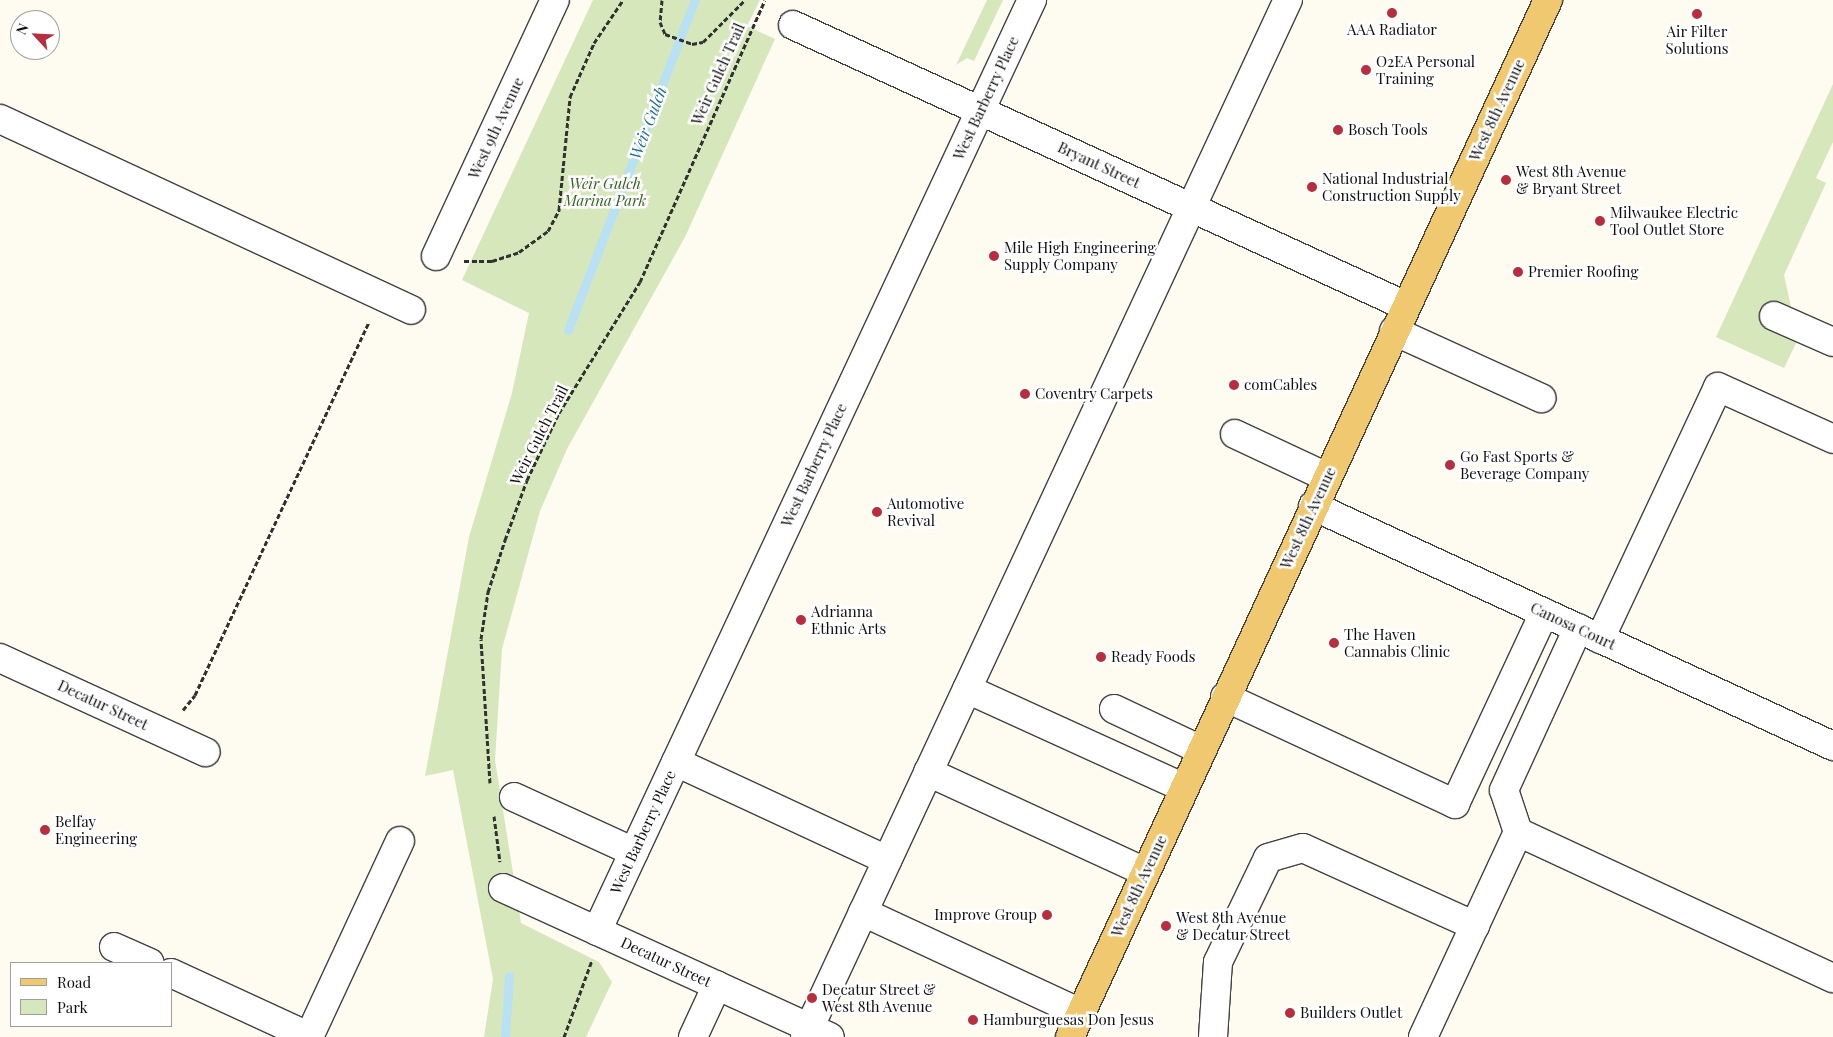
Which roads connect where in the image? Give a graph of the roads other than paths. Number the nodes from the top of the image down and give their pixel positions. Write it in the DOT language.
graph roads {
  1 [pos="555,0"];
  2 [pos="1032,0"];
  3 [pos="1288,0"];
  4 [pos="1548,0"];
  5 [pos="793,25"];
  6 [pos="980,111"];
  7 [pos="0,119"];
  8 [pos="1192,208"];
  9 [pos="436,256"];
  10 [pos="1406,306"];
  11 [pos="411,310"];
  12 [pos="1774,316"];
  13 [pos="1394,331"];
  14 [pos="1833,342"];
  15 [pos="1540,398"];
  16 [pos="1236,434"];
  17 [pos="1833,440"];
  18 [pos="1327,477"];
  19 [pos="1313,506"];
  20 [pos="1544,613"];
  21 [pos="1589,634"];
  22 [pos="0,658"];
  23 [pos="967,689"];
  24 [pos="1225,697"];
  25 [pos="1114,709"];
  26 [pos="1833,746"];
  27 [pos="1202,750"];
  28 [pos="205,752"];
  29 [pos="676,762"];
  30 [pos="928,772"];
  31 [pos="1184,788"];
  32 [pos="499,801"];
  33 [pos="1518,832"];
  34 [pos="400,840"];
  35 [pos="634,852"];
  36 [pos="887,860"];
  37 [pos="1145,872"];
  38 [pos="503,888"];
  39 [pos="863,912"];
  40 [pos="1474,926"];
  41 [pos="597,931"];
  42 [pos="114,947"];
  43 [pos="148,962"];
  44 [pos="172,973"];
  45 [pos="1833,978"];
  46 [pos="717,985"];
  47 [pos="1075,1025"];
  48 [pos="814,1034"];
  49 [pos="310,1037"];
  50 [pos="693,1037"];
  51 [pos="1213,1037"];
  52 [pos="1423,1037"];
  1 -- 9 [label="street, West 9th Avenue"];
  2 -- 6 [label="street, West Barberry Place"];
  3 -- 8 [label="street"];
  4 -- 10 [label="main road, West 8th Avenue"];
  5 -- 6 [label="street, Bryant Street"];
  6 -- 8 [label="street, Bryant Street"];
  6 -- 29 [label="street, West Barberry Place"];
  7 -- 11 [label="street"];
  8 -- 10 [label="street, Bryant Street"];
  8 -- 23 [label="street"];
  10 -- 13 [label="main road, West 8th Avenue"];
  12 -- 14 [label="street"];
  13 -- 15 [label="street"];
  13 -- 18 [label="main road, West 8th Avenue"];
  16 -- 18 [label="street"];
  17 -- 21 [label="street"];
  18 -- 19 [label="main road, West 8th Avenue"];
  19 -- 20 [label="street, Canosa Court"];
  19 -- 24 [label="main road, West 8th Avenue"];
  20 -- 21 [label="street, Canosa Court"];
  20 -- 24 [label="street"];
  21 -- 26 [label="street, Canosa Court"];
  21 -- 33 [label="street"];
  22 -- 28 [label="street, Decatur Street"];
  23 -- 30 [label="street"];
  23 -- 31 [label="street"];
  24 -- 27 [label="main road, West 8th Avenue"];
  25 -- 27 [label="street"];
  27 -- 31 [label="main road, West 8th Avenue"];
  29 -- 35 [label="street, West Barberry Place"];
  29 -- 36 [label="street"];
  30 -- 36 [label="street"];
  30 -- 37 [label="street"];
  31 -- 37 [label="main road, West 8th Avenue"];
  32 -- 35 [label="street"];
  33 -- 40 [label="street"];
  33 -- 45 [label="street"];
  34 -- 49 [label="street"];
  35 -- 41 [label="street, West Barberry Place"];
  36 -- 39 [label="street"];
  37 -- 47 [label="main road, West 8th Avenue"];
  38 -- 41 [label="street, Decatur Street"];
  39 -- 47 [label="street"];
  39 -- 48 [label="street"];
  40 -- 51 [label="street"];
  40 -- 52 [label="street"];
  41 -- 46 [label="street, Decatur Street"];
  42 -- 43 [label="street"];
  44 -- 49 [label="street"];
  46 -- 48 [label="street, Decatur Street"];
  46 -- 50 [label="street"];
}
